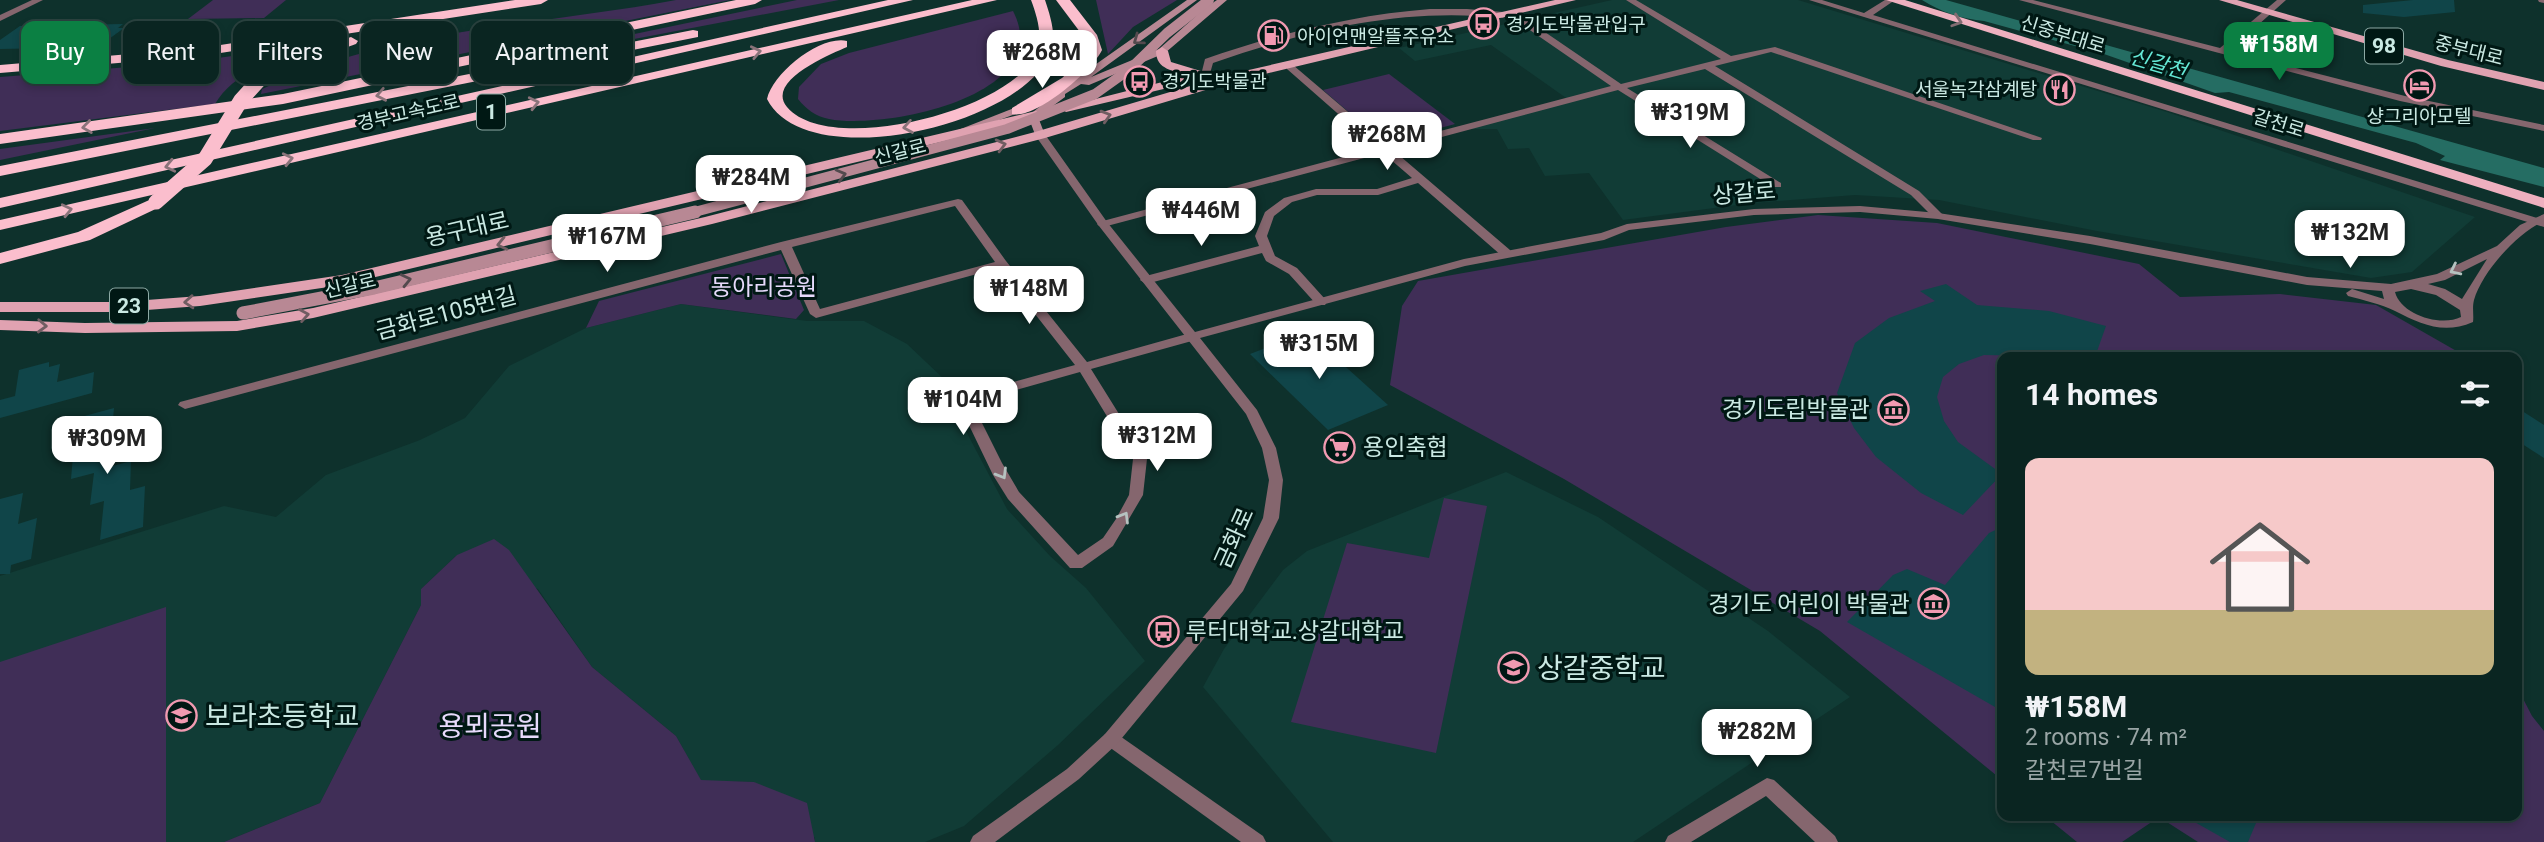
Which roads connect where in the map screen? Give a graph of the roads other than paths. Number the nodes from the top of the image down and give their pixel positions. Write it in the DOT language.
graph roads {
  1 [pos="38,0"];
  2 [pos="541,0"];
  3 [pos="755,0"];
  4 [pos="881,0"];
  5 [pos="906,0"];
  6 [pos="1038,0"];
  7 [pos="1063,0"];
  8 [pos="1193,0"];
  9 [pos="1209,0"];
  10 [pos="1223,0"];
  11 [pos="1570,0"];
  12 [pos="1630,0"];
  13 [pos="1813,0"];
  14 [pos="1892,0"];
  15 [pos="1932,0"];
  16 [pos="2023,0"];
  17 [pos="2225,0"];
  18 [pos="2255,0"];
  19 [pos="986,1"];
  20 [pos="2275,7"];
  21 [pos="943,10"];
  22 [pos="1871,13"];
  23 [pos="1507,14"];
  24 [pos="0,18"];
  25 [pos="1162,51"];
  26 [pos="2223,51"];
  27 [pos="1730,60"];
  28 [pos="1706,65"];
  29 [pos="1290,67"];
  30 [pos="0,69"];
  31 [pos="1206,75"];
  32 [pos="2544,77"];
  33 [pos="1236,78"];
  34 [pos="2544,86"];
  35 [pos="1069,88"];
  36 [pos="1619,88"];
  37 [pos="1017,110"];
  38 [pos="1033,116"];
  39 [pos="2544,128"];
  40 [pos="949,135"];
  41 [pos="1040,135"];
  42 [pos="2037,138"];
  43 [pos="0,139"];
  44 [pos="1386,150"];
  45 [pos="0,171"];
  46 [pos="1421,179"];
  47 [pos="1777,185"];
  48 [pos="2544,191"];
  49 [pos="0,203"];
  50 [pos="1938,216"];
  51 [pos="2541,217"];
  52 [pos="1103,224"];
  53 [pos="0,225"];
  54 [pos="785,246"];
  55 [pos="1266,248"];
  56 [pos="2498,249"];
  57 [pos="1506,253"];
  58 [pos="0,259"];
  59 [pos="1002,264"];
  60 [pos="1146,281"];
  61 [pos="2307,281"];
  62 [pos="2411,285"];
  63 [pos="2391,288"];
  64 [pos="1321,302"];
  65 [pos="0,307"];
  66 [pos="2398,308"];
  67 [pos="2466,309"];
  68 [pos="240,320"];
  69 [pos="0,325"];
  70 [pos="1194,337"];
  71 [pos="1083,366"];
  72 [pos="185,405"];
  73 [pos="1111,739"];
  74 [pos="980,842"];
  75 [pos="1256,842"];
  76 [pos="1675,842"];
  77 [pos="1828,842"];
  1 -- 24 [label="street"];
  2 -- 30 [label="highway"];
  2 -- 58 [label="highway, bridge"];
  3 -- 43 [label="highway, one-way"];
  4 -- 45 [label="highway, one-way"];
  5 -- 49 [label="highway, 경부고속도로 / 1, one-way"];
  6 -- 21 [label="highway, one-way"];
  7 -- 37 [label="highway"];
  8 -- 35 [label="main road, 용구대로, one-way"];
  68 -- 9 [label="main road, 용구대로 / 23, one-way, bridge"];
  10 -- 25 [label="main road"];
  11 -- 23 [label="main road, 신갈로"];
  12 -- 27 [label="street"];
  13 -- 22 [label="street, 갈천로"];
  14 -- 22 [label="street"];
  14 -- 51 [label="highway, 신중부대로, one-way"];
  15 -- 48 [label="highway, 신중부대로"];
  16 -- 26 [label="street"];
  17 -- 20 [label="main road, 중부대로 / 98"];
  18 -- 20 [label="main road, 중부대로 / 98"];
  19 -- 21 [label="highway, 경부고속도로 / 1"];
  20 -- 26 [label="street"];
  20 -- 32 [label="main road, 중부대로 / 98"];
  20 -- 34 [label="main road, 중부대로 / 98"];
  53 -- 21 [label="highway, 경부고속도로 / 1, one-way"];
  22 -- 51 [label="street, 갈천로"];
  23 -- 29 [label="main road, 신갈로"];
  23 -- 31 [label="street"];
  23 -- 36 [label="street"];
  25 -- 31 [label="main road"];
  25 -- 35 [label="main road"];
  26 -- 39 [label="street"];
  27 -- 28 [label="street"];
  27 -- 42 [label="street"];
  28 -- 36 [label="street"];
  28 -- 50 [label="street"];
  29 -- 33 [label="main road, 신갈로"];
  29 -- 44 [label="street"];
  31 -- 33 [label="main road"];
  31 -- 38 [label="main road"];
  41 -- 33 [label="main road, 신갈로, one-way"];
  35 -- 37 [label="main road, 용구대로"];
  35 -- 38 [label="main road"];
  36 -- 44 [label="street"];
  36 -- 47 [label="street"];
  37 -- 40 [label="main road, 용구대로"];
  38 -- 40 [label="main road"];
  38 -- 41 [label="main road"];
  40 -- 65 [label="main road, 용구대로 / 23, one-way"];
  41 -- 52 [label="street, 금화로"];
  68 -- 41 [label="main road, 신갈로, one-way"];
  44 -- 46 [label="street"];
  44 -- 52 [label="street"];
  46 -- 55 [label="street"];
  46 -- 57 [label="street"];
  50 -- 57 [label="street, 상갈로"];
  50 -- 61 [label="street, 상갈로"];
  51 -- 56 [label="street"];
  52 -- 60 [label="street, 금화로"];
  54 -- 59 [label="street, 금화로105번길"];
  54 -- 59 [label="street"];
  54 -- 72 [label="street, 금화로105번길"];
  55 -- 60 [label="street"];
  55 -- 64 [label="street"];
  56 -- 62 [label="street, 상갈로, one-way"];
  56 -- 67 [label="street"];
  57 -- 64 [label="street, 상갈로"];
  59 -- 71 [label="street"];
  60 -- 70 [label="street, 금화로"];
  61 -- 63 [label="street, 상갈로"];
  61 -- 66 [label="street, 상갈로"];
  62 -- 63 [label="street, 상갈로"];
  62 -- 67 [label="street"];
  63 -- 66 [label="street"];
  64 -- 70 [label="street, 상갈로"];
  66 -- 67 [label="street, 상갈로"];
  69 -- 68 [label="main road, 용구대로 / 23, one-way"];
  70 -- 71 [label="street, 상갈로"];
  70 -- 73 [label="street, 금화로"];
  71 -- 71 [label="street, one-way"];
  73 -- 74 [label="street, 금화로"];
  73 -- 75 [label="street"];
  76 -- 77 [label="street"];
}
